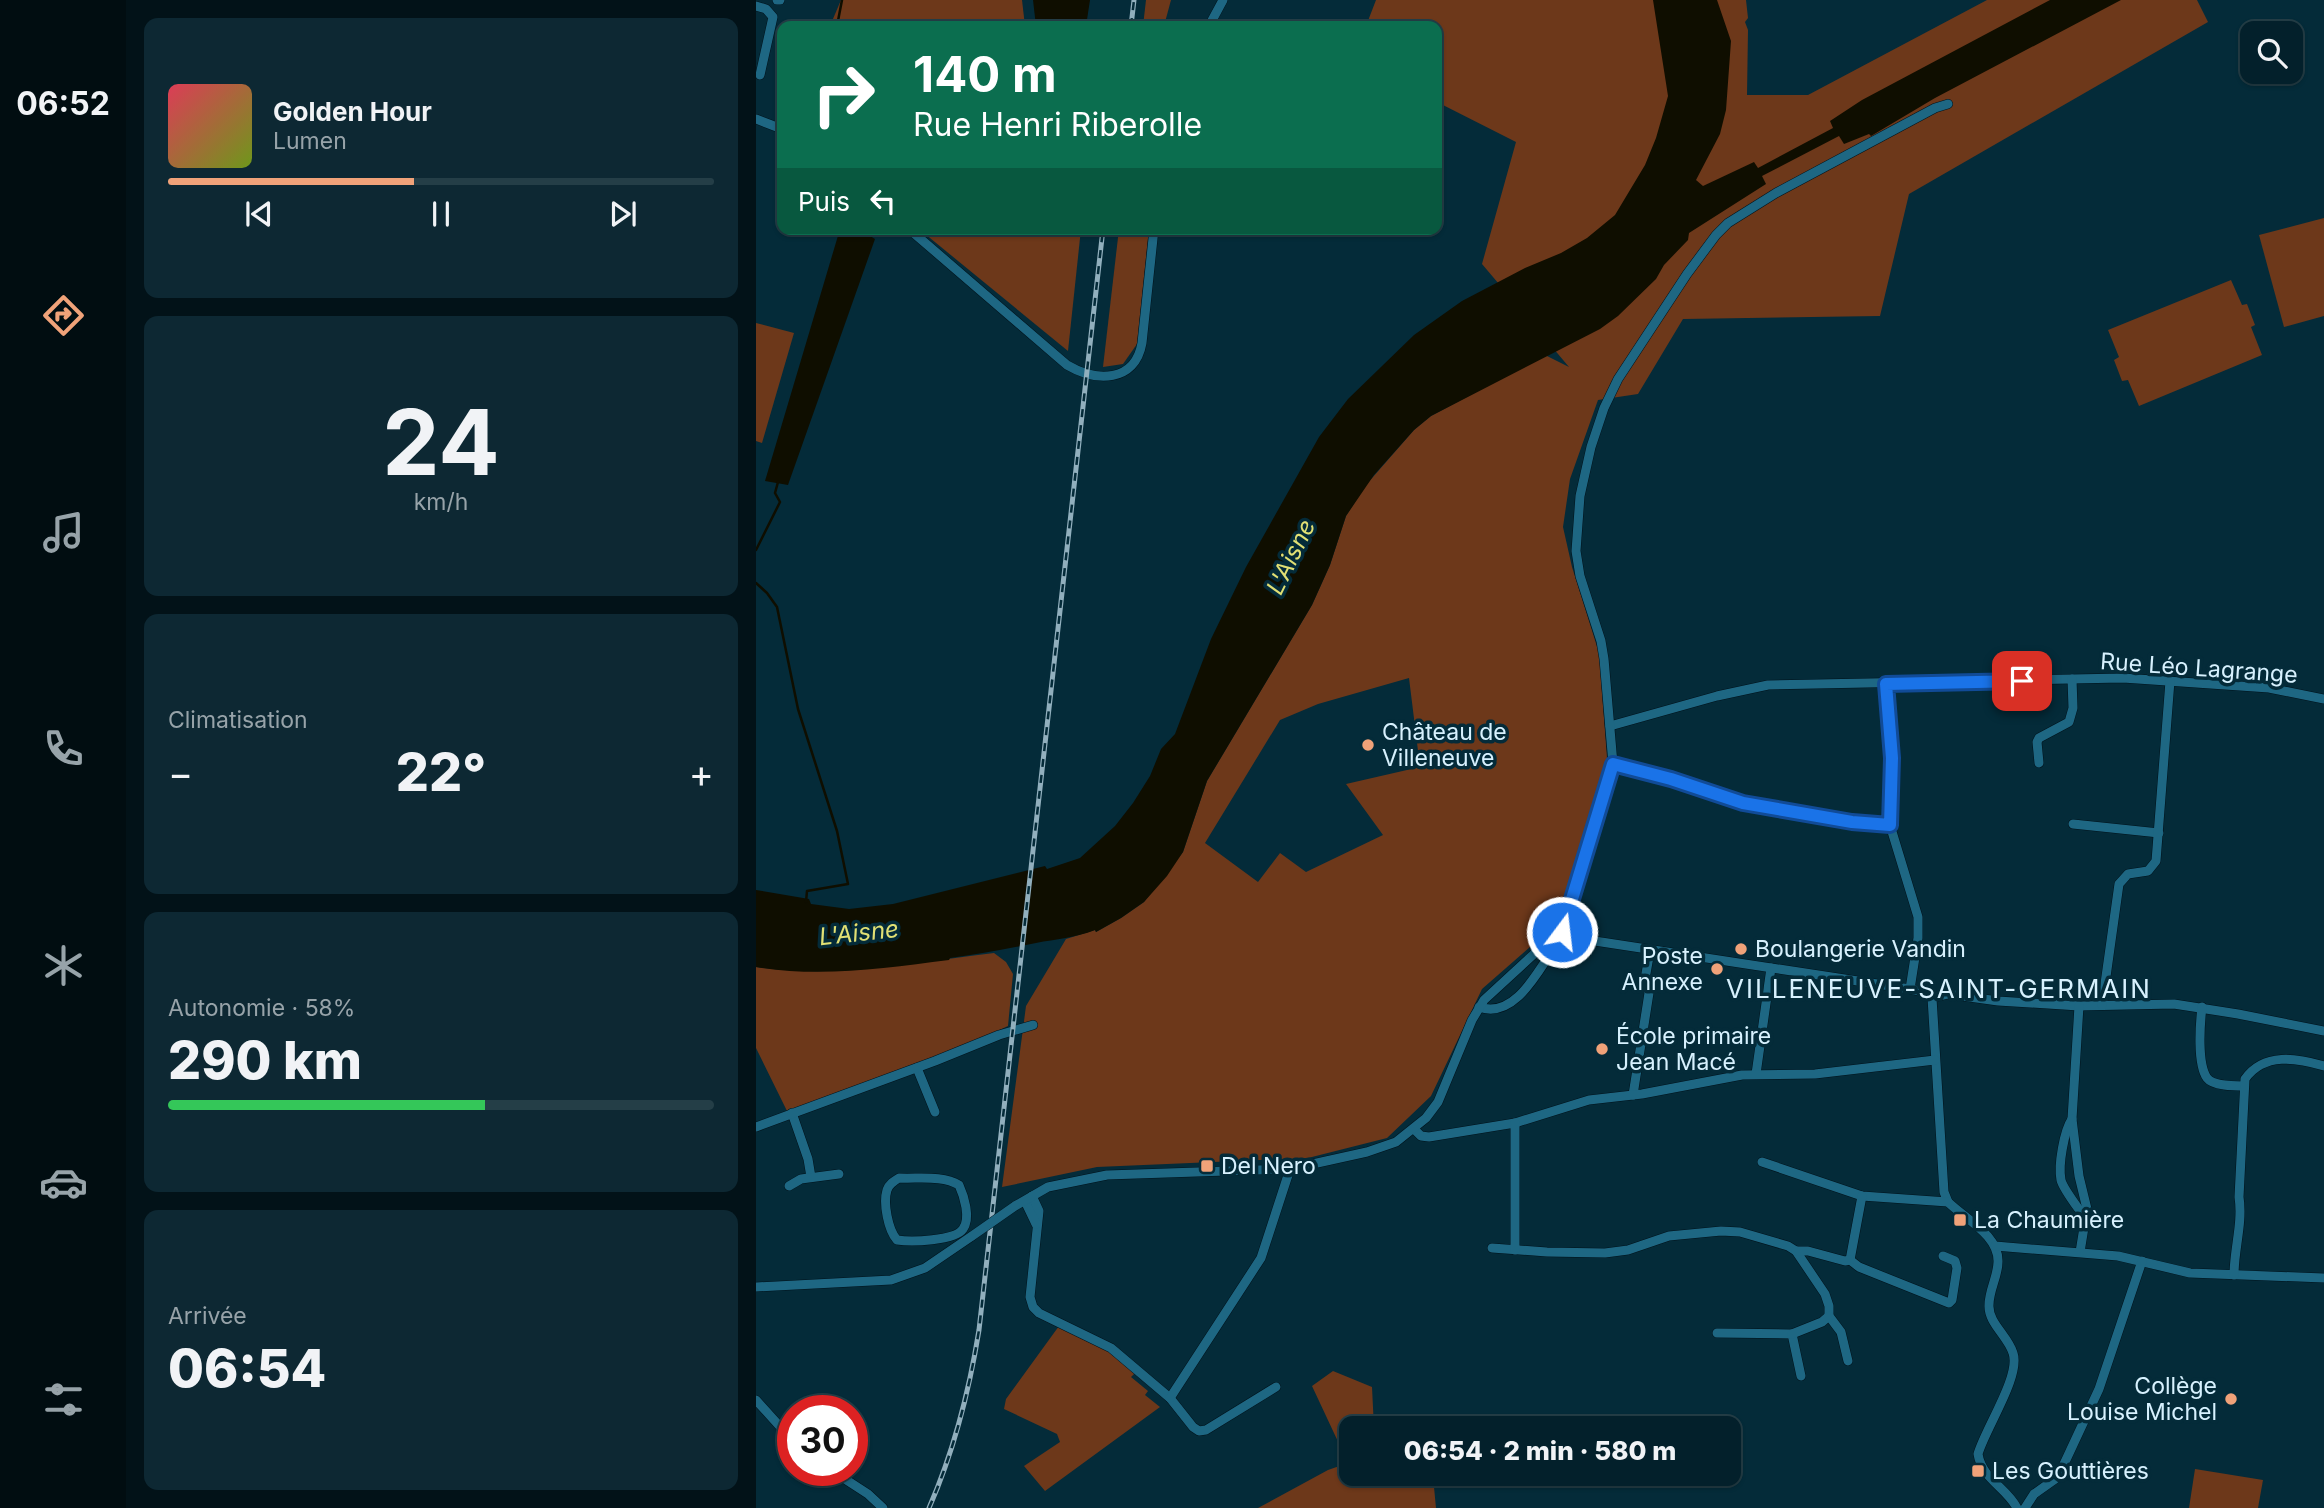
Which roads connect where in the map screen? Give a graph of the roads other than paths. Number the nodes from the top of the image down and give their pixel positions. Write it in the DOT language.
graph roads {
  1 [pos="1223,0"];
  2 [pos="756,6"];
  3 [pos="1212,21"];
  4 [pos="760,75"];
  5 [pos="1948,104"];
  6 [pos="756,119"];
  7 [pos="777,127"];
  8 [pos="916,235"];
  9 [pos="1153,235"];
  10 [pos="2073,680"];
  11 [pos="2170,681"];
  12 [pos="1886,684"];
  13 [pos="2323,699"];
  14 [pos="1610,726"];
  15 [pos="2039,763"];
  16 [pos="1613,764"];
  17 [pos="2073,824"];
  18 [pos="1890,825"];
  19 [pos="2160,833"];
  20 [pos="1562,936"];
  21 [pos="1547,946"];
  22 [pos="1650,951"];
  23 [pos="1771,968"];
  24 [pos="1910,989"];
  25 [pos="1932,998"];
  26 [pos="2102,1005"];
  27 [pos="2079,1006"];
  28 [pos="1479,1007"];
  29 [pos="2202,1007"];
  30 [pos="1033,1025"];
  31 [pos="2324,1031"];
  32 [pos="1935,1060"];
  33 [pos="2324,1066"];
  34 [pos="918,1068"];
  35 [pos="1756,1074"];
  36 [pos="2244,1086"];
  37 [pos="1633,1095"];
  38 [pos="935,1112"];
  39 [pos="793,1113"];
  40 [pos="2072,1119"];
  41 [pos="1515,1123"];
  42 [pos="756,1127"];
  43 [pos="1414,1129"];
  44 [pos="1762,1162"];
  45 [pos="1290,1169"];
  46 [pos="839,1174"];
  47 [pos="2079,1176"];
  48 [pos="811,1177"];
  49 [pos="789,1186"];
  50 [pos="2065,1188"];
  51 [pos="1863,1196"];
  52 [pos="1028,1198"];
  53 [pos="1948,1202"];
  54 [pos="2085,1218"];
  55 [pos="938,1239"];
  56 [pos="1995,1245"];
  57 [pos="1492,1248"];
  58 [pos="1515,1250"];
  59 [pos="1796,1251"];
  60 [pos="2080,1252"];
  61 [pos="943,1255"];
  62 [pos="1942,1256"];
  63 [pos="1850,1260"];
  64 [pos="2143,1261"];
  65 [pos="2234,1275"];
  66 [pos="2324,1278"];
  67 [pos="756,1286"];
  68 [pos="1829,1316"];
  69 [pos="1717,1333"];
  70 [pos="1792,1334"];
  71 [pos="1848,1361"];
  72 [pos="1801,1376"];
  73 [pos="1276,1387"];
  74 [pos="1170,1398"];
  75 [pos="756,1400"];
  76 [pos="777,1423"];
  77 [pos="856,1486"];
  78 [pos="2034,1494"];
  79 [pos="2012,1498"];
  80 [pos="883,1508"];
  81 [pos="2017,1508"];
  82 [pos="2025,1508"];
  1 -- 3 [label="street"];
  2 -- 4 [label="street"];
  5 -- 14 [label="street"];
  6 -- 7 [label="street"];
  8 -- 9 [label="street"];
  10 -- 11 [label="street, Rue Léo Lagrange"];
  10 -- 12 [label="street, Rue Léo Lagrange"];
  10 -- 15 [label="street, Rue Léo Lagrange"];
  11 -- 13 [label="street, Rue Léo Lagrange"];
  11 -- 19 [label="street"];
  12 -- 14 [label="street, Rue Léo Lagrange"];
  12 -- 18 [label="street"];
  14 -- 16 [label="street"];
  16 -- 18 [label="street"];
  16 -- 20 [label="street"];
  17 -- 19 [label="street"];
  18 -- 24 [label="street"];
  19 -- 26 [label="street"];
  20 -- 21 [label="street"];
  20 -- 22 [label="street"];
  21 -- 28 [label="street"];
  21 -- 28 [label="street"];
  22 -- 23 [label="street"];
  22 -- 37 [label="street"];
  23 -- 24 [label="street"];
  23 -- 35 [label="street"];
  24 -- 25 [label="street"];
  25 -- 27 [label="street"];
  25 -- 32 [label="street"];
  26 -- 27 [label="street"];
  26 -- 29 [label="street"];
  27 -- 40 [label="street"];
  28 -- 43 [label="street"];
  29 -- 31 [label="street"];
  29 -- 36 [label="street"];
  30 -- 34 [label="street"];
  32 -- 35 [label="street"];
  32 -- 53 [label="street"];
  33 -- 36 [label="street"];
  34 -- 38 [label="street"];
  34 -- 39 [label="street"];
  35 -- 37 [label="street"];
  36 -- 65 [label="street"];
  37 -- 41 [label="street"];
  39 -- 42 [label="street"];
  39 -- 48 [label="street"];
  40 -- 47 [label="street"];
  40 -- 50 [label="street"];
  41 -- 43 [label="street"];
  41 -- 58 [label="street"];
  43 -- 45 [label="street"];
  44 -- 51 [label="street"];
  45 -- 52 [label="street"];
  45 -- 74 [label="street"];
  46 -- 48 [label="street"];
  47 -- 50 [label="street"];
  47 -- 54 [label="street"];
  48 -- 49 [label="street"];
  50 -- 54 [label="street"];
  51 -- 53 [label="street"];
  51 -- 63 [label="street"];
  52 -- 61 [label="street, bridge"];
  52 -- 74 [label="street"];
  53 -- 56 [label="street"];
  54 -- 60 [label="street"];
  55 -- 55 [label="street"];
  55 -- 61 [label="street"];
  56 -- 60 [label="street"];
  56 -- 79 [label="street"];
  57 -- 58 [label="street"];
  58 -- 59 [label="street"];
  59 -- 63 [label="street"];
  59 -- 68 [label="street"];
  60 -- 64 [label="street"];
  61 -- 67 [label="street"];
  62 -- 63 [label="street"];
  64 -- 65 [label="street"];
  64 -- 78 [label="street"];
  65 -- 66 [label="street"];
  68 -- 70 [label="street"];
  68 -- 71 [label="street"];
  69 -- 70 [label="street"];
  70 -- 72 [label="street"];
  73 -- 74 [label="street"];
  75 -- 76 [label="street"];
  77 -- 80 [label="street"];
  78 -- 79 [label="street"];
  78 -- 82 [label="street"];
  79 -- 81 [label="street"];
}
